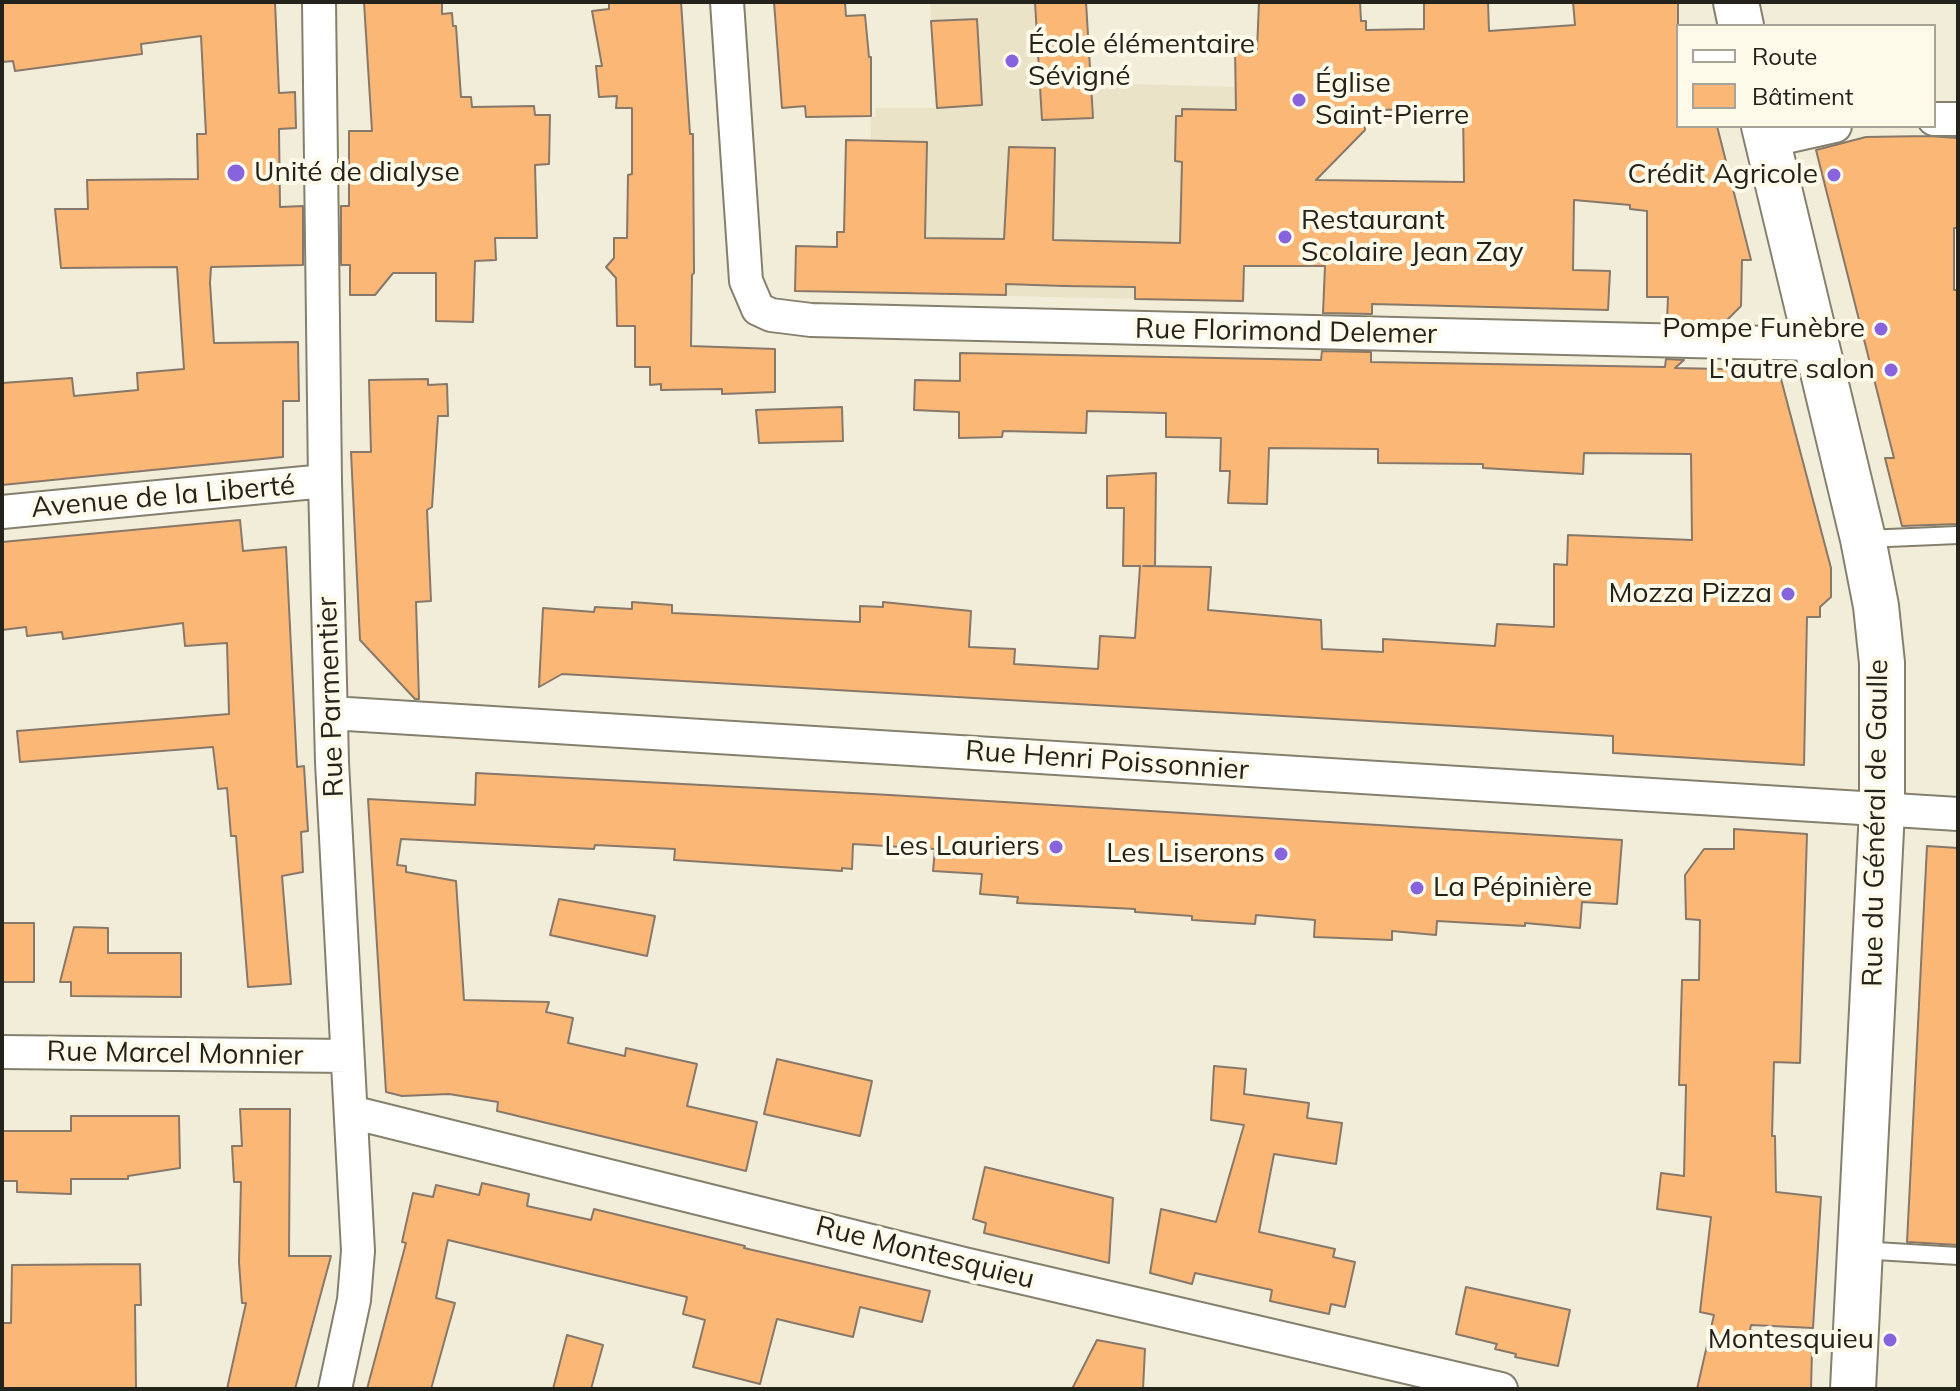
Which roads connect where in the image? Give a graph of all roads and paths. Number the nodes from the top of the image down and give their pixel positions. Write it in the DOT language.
graph roads {
  1 [pos="319,2"];
  2 [pos="727,2"];
  3 [pos="1736,2"];
  4 [pos="1741,24"];
  5 [pos="1936,119"];
  6 [pos="1958,119"];
  7 [pos="1818,128"];
  8 [pos="1766,134"];
  9 [pos="1815,344"];
  10 [pos="325,481"];
  11 [pos="2,512"];
  12 [pos="1958,535"];
  13 [pos="1863,539"];
  14 [pos="331,713"];
  15 [pos="1882,810"];
  16 [pos="1958,814"];
  17 [pos="2,1052"];
  18 [pos="347,1056"];
  19 [pos="351,1112"];
  20 [pos="1859,1250"];
  21 [pos="1958,1256"];
  22 [pos="335,1389"];
  23 [pos="1501,1389"];
  24 [pos="1853,1389"];
  1 -- 10 [label="street, Rue Parmentier"];
  2 -- 9 [label="street, Rue Florimond Delemer"];
  3 -- 4 [label="street"];
  5 -- 6 [label="street"];
  7 -- 8 [label="street"];
  8 -- 9 [label="street, Rue du Général de Gaulle"];
  9 -- 13 [label="street, Rue du Général de Gaulle"];
  10 -- 11 [label="street, Avenue de la Liberté"];
  10 -- 14 [label="street, Rue Parmentier"];
  12 -- 13 [label="lane"];
  13 -- 15 [label="street, Rue du Général de Gaulle"];
  14 -- 15 [label="street, Rue Henri Poissonnier"];
  14 -- 18 [label="street, Rue Parmentier"];
  15 -- 16 [label="street, Rue Henri Poissonnier"];
  15 -- 20 [label="street, Rue du Général de Gaulle"];
  17 -- 18 [label="street, Rue Marcel Monnier"];
  18 -- 19 [label="street, Rue Parmentier"];
  19 -- 22 [label="street, Rue Parmentier"];
  19 -- 23 [label="street, Rue Montesquieu"];
  20 -- 21 [label="lane"];
  20 -- 24 [label="street, Rue du Général de Gaulle"];
}
